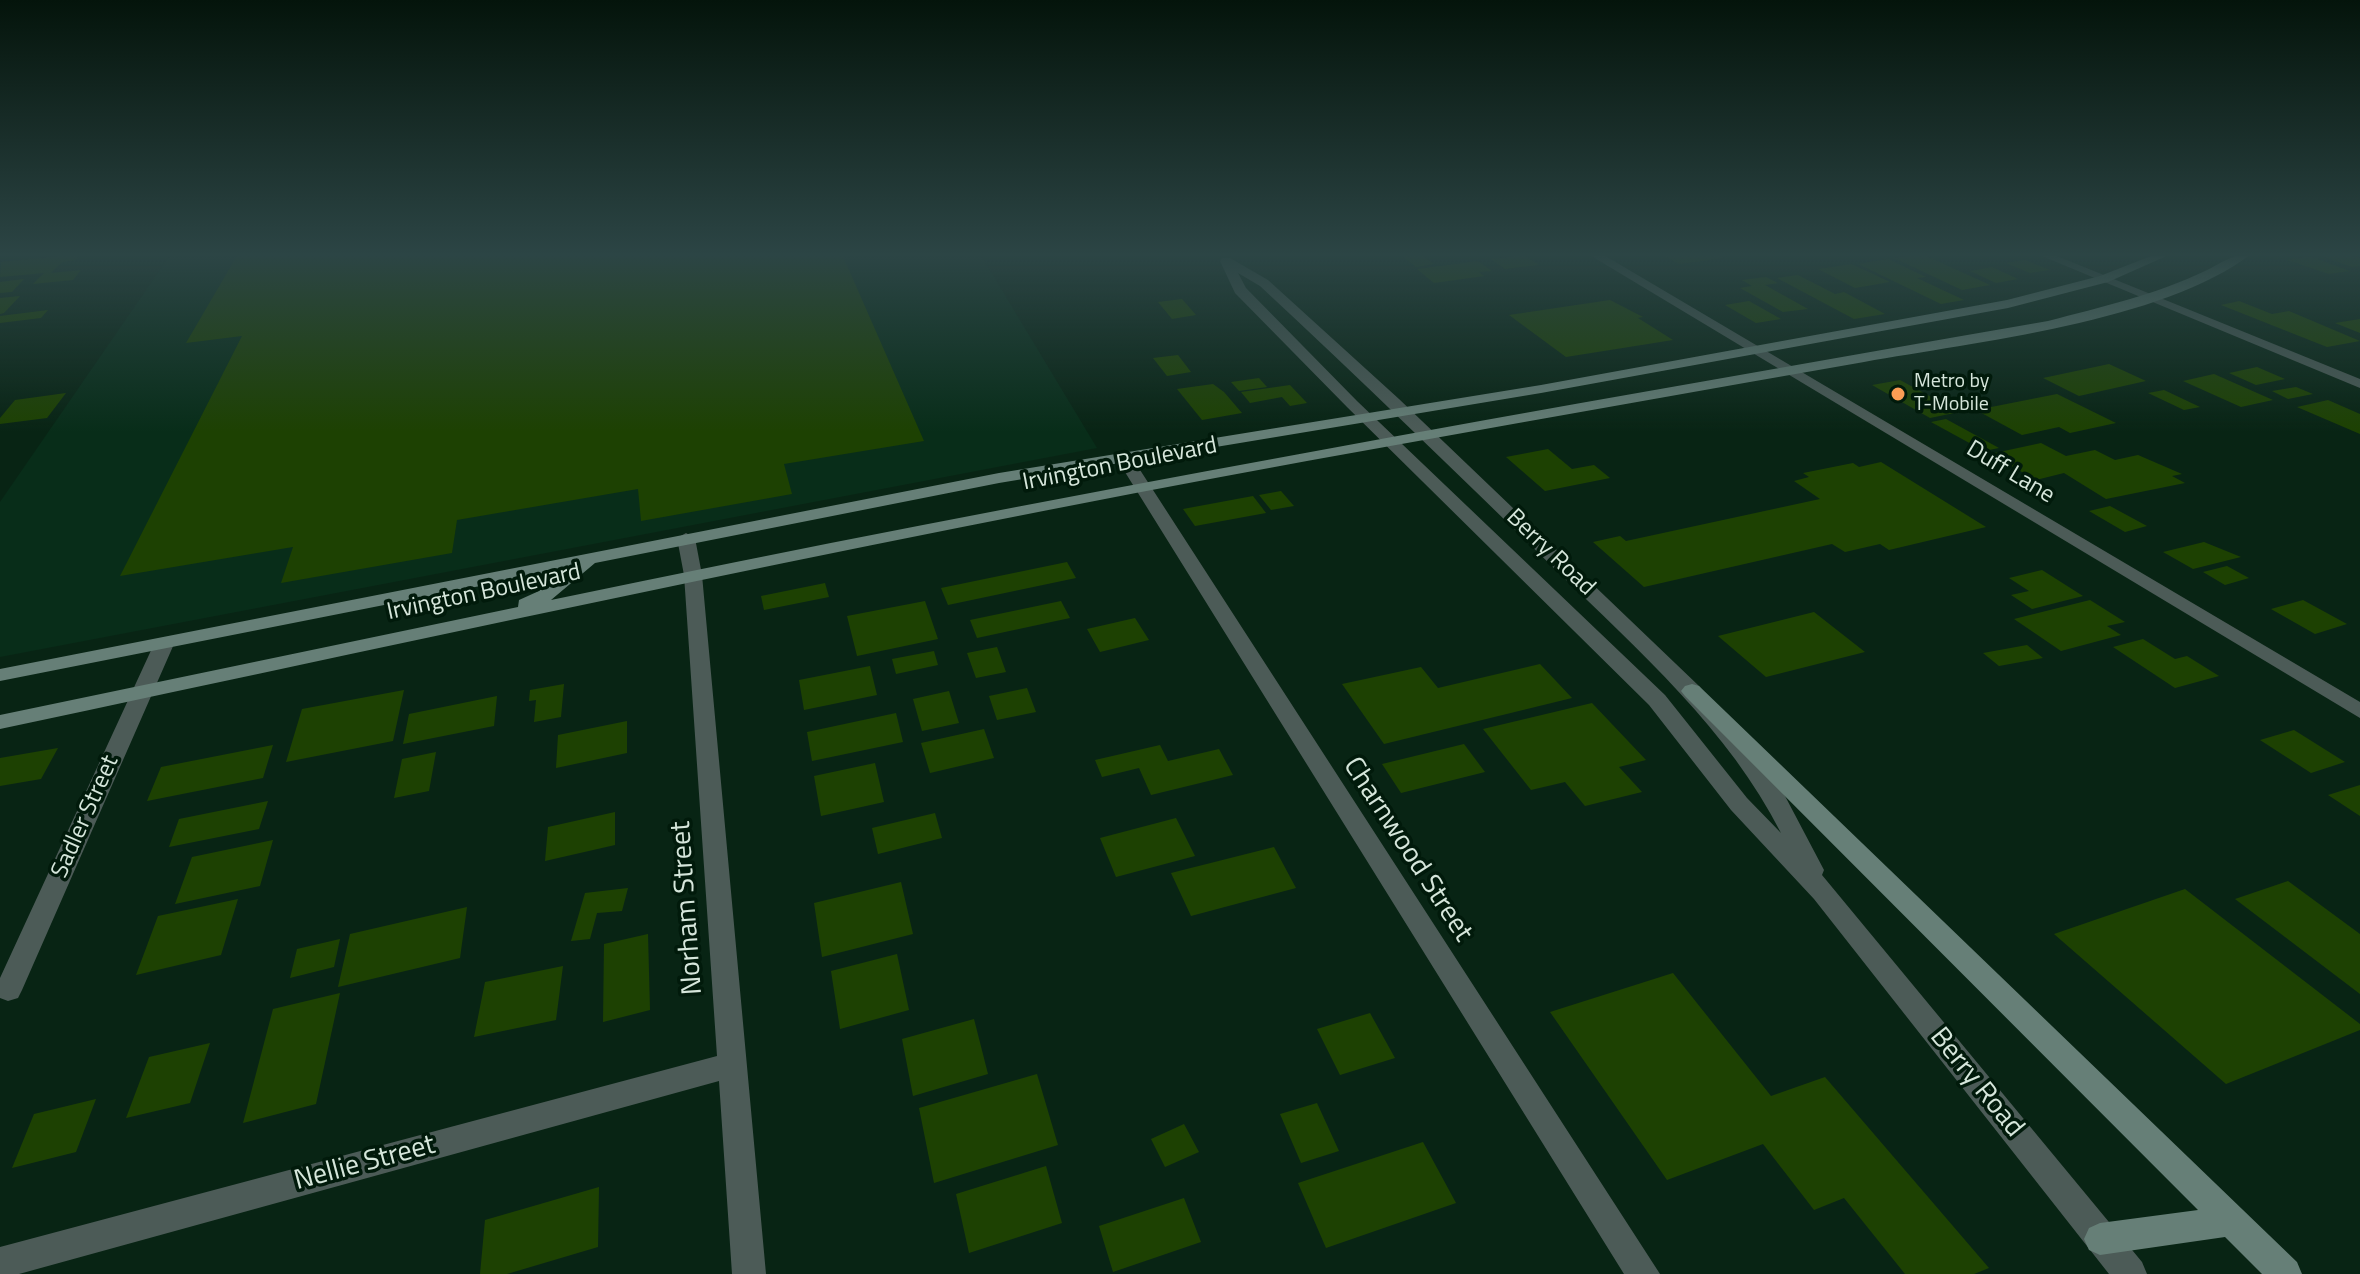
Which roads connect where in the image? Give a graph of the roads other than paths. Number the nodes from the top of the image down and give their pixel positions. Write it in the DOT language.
graph roads {
  1 [pos="1263,313"];
  2 [pos="1297,313"];
  3 [pos="1693,313"];
  4 [pos="1957,313"];
  5 [pos="2091,313"];
  6 [pos="2190,313"];
  7 [pos="1756,351"];
  8 [pos="1792,372"];
  9 [pos="2360,384"];
  10 [pos="1403,411"];
  11 [pos="1365,417"];
  12 [pos="1428,434"];
  13 [pos="1389,441"];
  14 [pos="1123,456"];
  15 [pos="1144,487"];
  16 [pos="686,538"];
  17 [pos="591,558"];
  18 [pos="693,575"];
  19 [pos="489,619"];
  20 [pos="164,644"];
  21 [pos="0,675"];
  22 [pos="1692,691"];
  23 [pos="142,693"];
  24 [pos="2360,711"];
  25 [pos="0,722"];
  26 [pos="1823,892"];
  27 [pos="8,990"];
  28 [pos="730,1065"];
  29 [pos="2230,1221"];
  30 [pos="2100,1239"];
  31 [pos="0,1263"];
  32 [pos="749,1274"];
  33 [pos="1643,1274"];
  34 [pos="2130,1274"];
  35 [pos="2285,1274"];
  1 -- 11 [label="street, Berry Road"];
  2 -- 10 [label="street, Berry Road"];
  3 -- 7 [label="street, Duff Lane"];
  4 -- 7 [label="main road, Irvington Boulevard"];
  5 -- 8 [label="main road, Irvington Boulevard"];
  6 -- 9 [label="street"];
  7 -- 8 [label="street, Duff Lane"];
  7 -- 10 [label="main road, Irvington Boulevard"];
  8 -- 12 [label="main road, Irvington Boulevard"];
  8 -- 24 [label="street, Duff Lane"];
  10 -- 11 [label="main road, Irvington Boulevard"];
  10 -- 12 [label="street, Berry Road"];
  11 -- 13 [label="street, Berry Road"];
  11 -- 14 [label="main road, Irvington Boulevard"];
  12 -- 13 [label="main road, Irvington Boulevard"];
  12 -- 22 [label="street, Berry Road"];
  13 -- 15 [label="main road, Irvington Boulevard"];
  13 -- 26 [label="street, Berry Road"];
  14 -- 15 [label="street, Charnwood Street"];
  14 -- 16 [label="main road, Irvington Boulevard"];
  15 -- 18 [label="main road, Irvington Boulevard"];
  15 -- 33 [label="street, Charnwood Street"];
  16 -- 17 [label="main road, Irvington Boulevard"];
  16 -- 18 [label="street, Norham Street"];
  17 -- 19 [label="main road"];
  17 -- 20 [label="main road, Irvington Boulevard"];
  18 -- 19 [label="main road, Irvington Boulevard"];
  18 -- 28 [label="street, Norham Street"];
  19 -- 23 [label="main road, Irvington Boulevard"];
  20 -- 21 [label="main road, Irvington Boulevard"];
  20 -- 23 [label="street, Sadler Street"];
  22 -- 26 [label="street, Berry Road"];
  22 -- 29 [label="main road"];
  23 -- 25 [label="main road, Irvington Boulevard"];
  23 -- 27 [label="street, Sadler Street"];
  26 -- 30 [label="street, Berry Road"];
  28 -- 31 [label="street, Nellie Street"];
  28 -- 32 [label="street, Norham Street"];
  29 -- 30 [label="main road"];
  29 -- 35 [label="main road"];
  30 -- 34 [label="street, Berry Road"];
}
